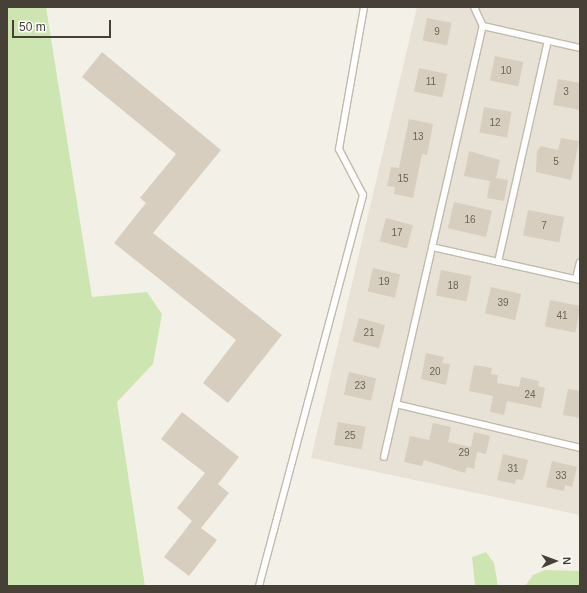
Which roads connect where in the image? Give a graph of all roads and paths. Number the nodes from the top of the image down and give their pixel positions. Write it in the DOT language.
graph roads {
  1 [pos="364,7"];
  2 [pos="474,7"];
  3 [pos="483,26"];
  4 [pos="548,41"];
  5 [pos="580,48"];
  6 [pos="432,247"];
  7 [pos="498,262"];
  8 [pos="580,262"];
  9 [pos="578,279"];
  10 [pos="396,404"];
  11 [pos="580,448"];
  12 [pos="384,457"];
  13 [pos="259,586"];
  1 -- 13 [label="lane"];
  2 -- 3 [label="lane"];
  3 -- 4 [label="lane"];
  3 -- 6 [label="lane"];
  4 -- 5 [label="lane"];
  4 -- 7 [label="lane"];
  6 -- 7 [label="lane"];
  6 -- 10 [label="lane"];
  7 -- 9 [label="lane"];
  8 -- 9 [label="lane"];
  10 -- 11 [label="lane"];
  10 -- 12 [label="lane"];
}
